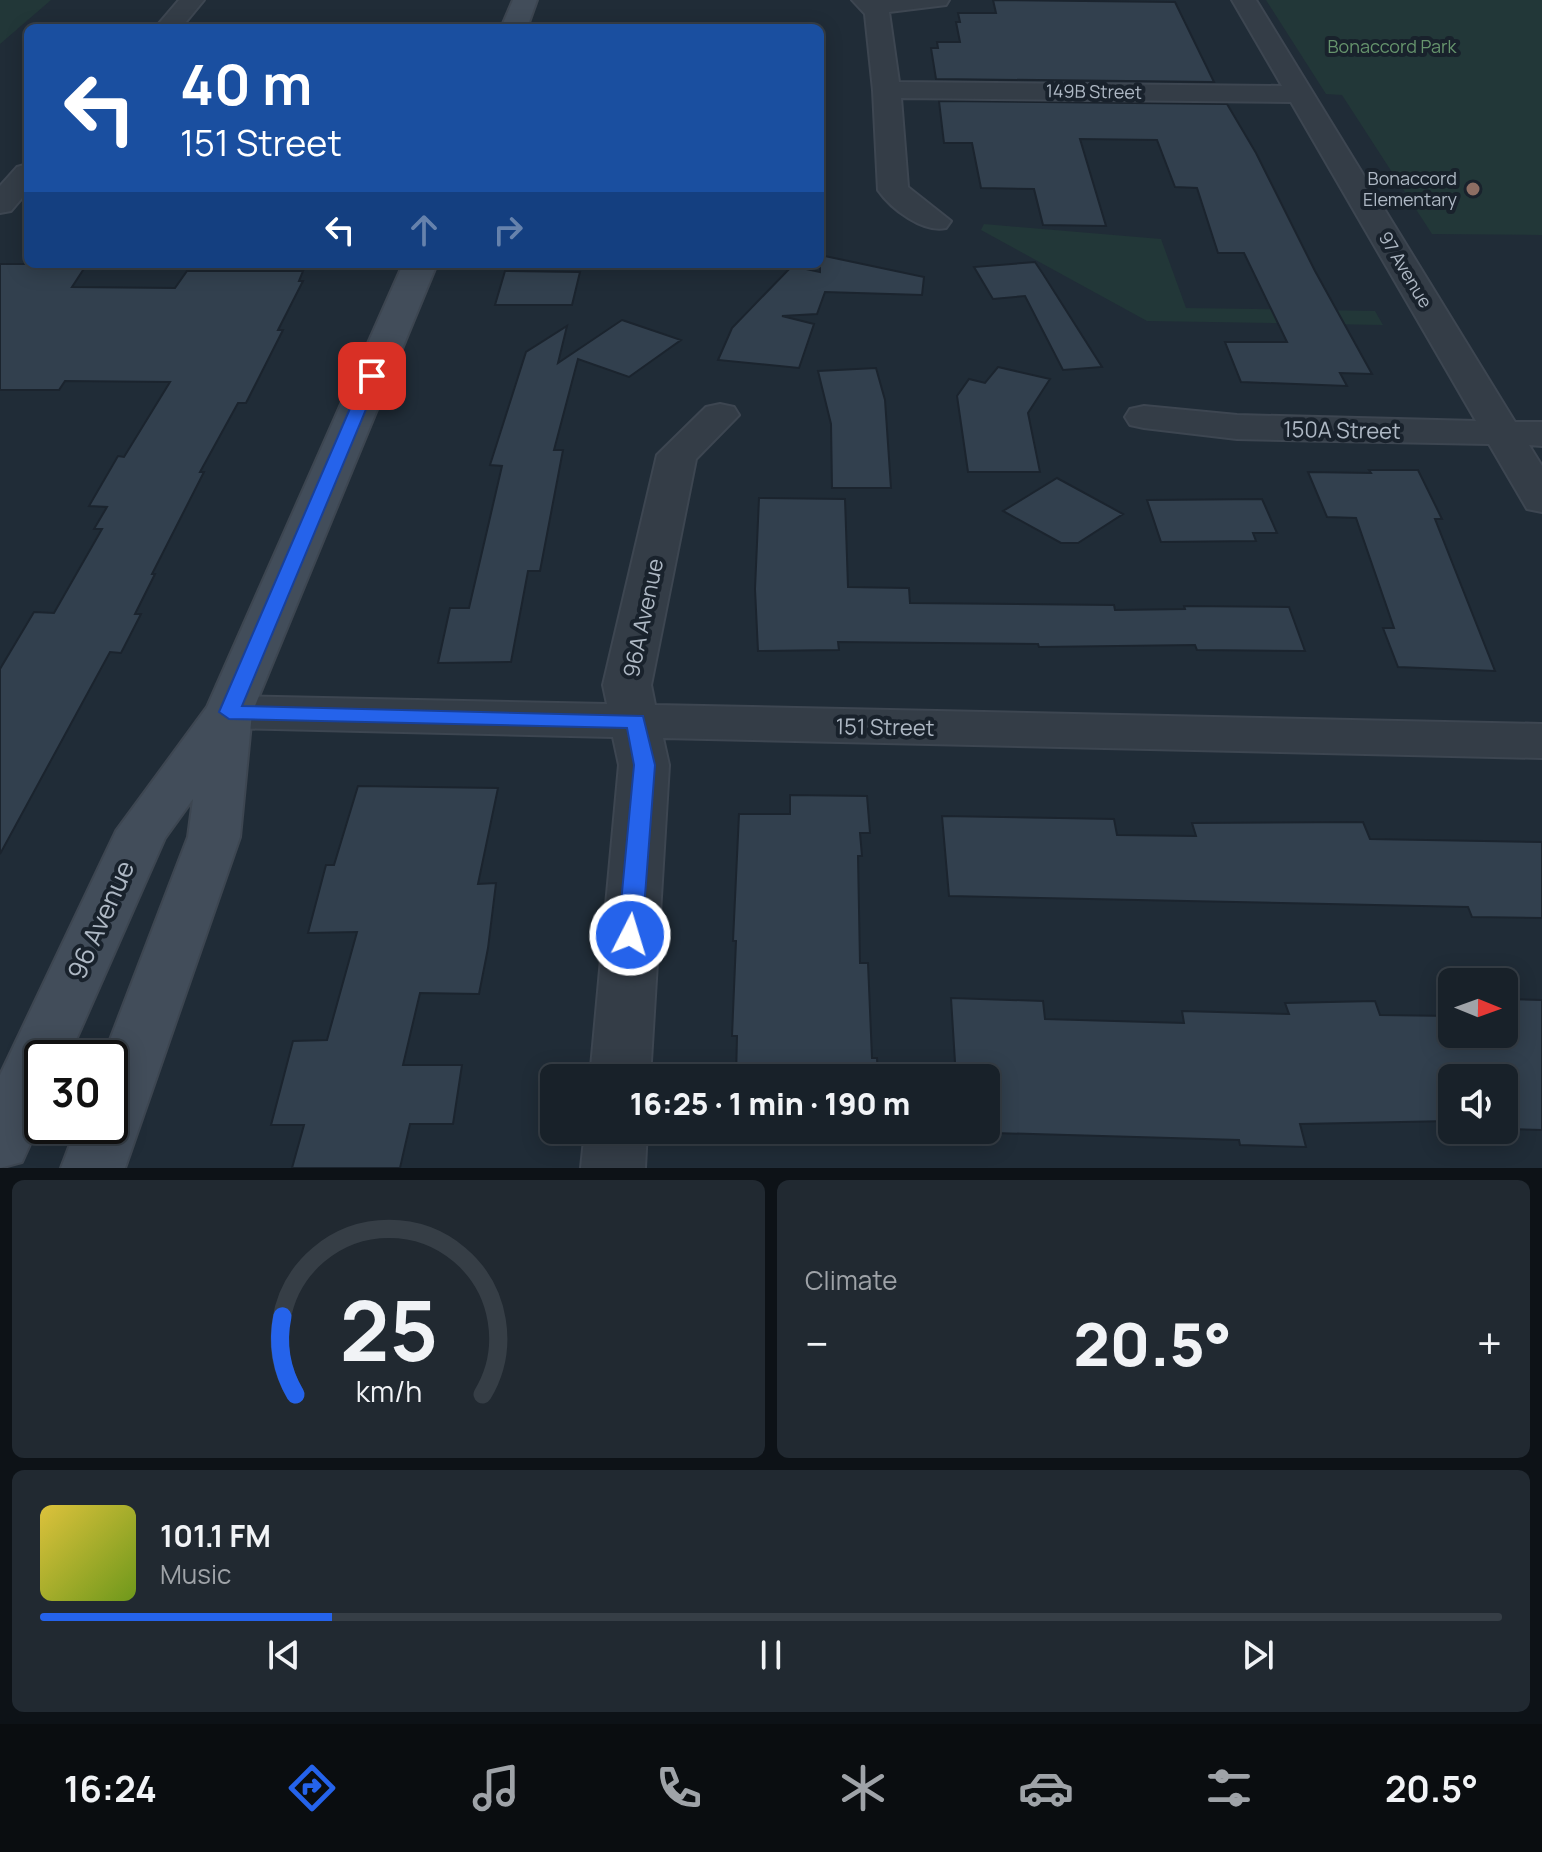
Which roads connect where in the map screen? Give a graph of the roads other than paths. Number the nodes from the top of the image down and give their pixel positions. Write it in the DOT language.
graph roads {
  1 [pos="192,0"];
  2 [pos="525,0"];
  3 [pos="937,0"];
  4 [pos="1244,0"];
  5 [pos="868,3"];
  6 [pos="171,24"];
  7 [pos="516,24"];
  8 [pos="887,90"];
  9 [pos="1301,94"];
  10 [pos="21,161"];
  11 [pos="0,204"];
  12 [pos="935,221"];
  13 [pos="418,268"];
  14 [pos="720,415"];
  15 [pos="1144,417"];
  16 [pos="1502,433"];
  17 [pos="1542,434"];
  18 [pos="1542,500"];
  19 [pos="229,712"];
  20 [pos="636,721"];
  21 [pos="1542,741"];
  22 [pos="621,1064"];
  23 [pos="128,1072"];
  24 [pos="0,1142"];
  25 [pos="102,1144"];
  26 [pos="615,1144"];
  27 [pos="93,1168"];
  28 [pos="613,1168"];
  1 -- 6 [label="street"];
  2 -- 7 [label="main road"];
  3 -- 5 [label="street"];
  4 -- 9 [label="street, 97 Avenue"];
  5 -- 8 [label="street"];
  8 -- 9 [label="street, 149B Street"];
  8 -- 12 [label="street"];
  9 -- 16 [label="street, 97 Avenue"];
  10 -- 11 [label="street"];
  13 -- 19 [label="main road, 96 Avenue"];
  14 -- 20 [label="street, 96A Avenue"];
  15 -- 16 [label="street, 150A Street"];
  16 -- 17 [label="street, 150A Street"];
  16 -- 18 [label="street, 97 Avenue"];
  19 -- 20 [label="street, 151 Street"];
  19 -- 23 [label="main road, 96 Avenue"];
  19 -- 24 [label="main road, 96 Avenue"];
  20 -- 21 [label="street, 151 Street"];
  20 -- 22 [label="street, 96A Avenue"];
  25 -- 27 [label="main road, 96 Avenue"];
  26 -- 28 [label="street"];
}
